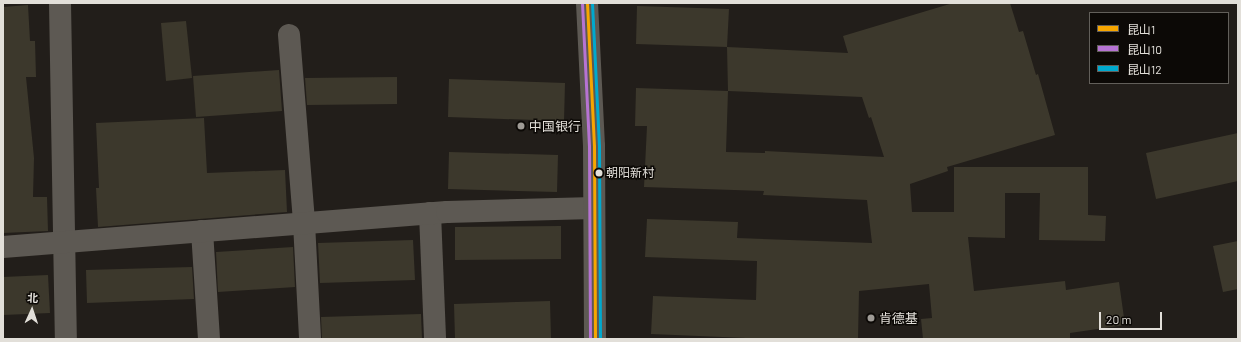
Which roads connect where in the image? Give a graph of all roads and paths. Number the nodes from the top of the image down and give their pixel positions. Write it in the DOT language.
graph roads {
  1 [pos="60,3"];
  2 [pos="587,3"];
  3 [pos="288,35"];
  4 [pos="594,208"];
  5 [pos="430,214"];
  6 [pos="304,223"];
  7 [pos="202,231"];
  8 [pos="65,242"];
  9 [pos="3,247"];
  10 [pos="66,339"];
  11 [pos="209,339"];
  12 [pos="310,339"];
  13 [pos="435,339"];
  14 [pos="594,339"];
  1 -- 8 [label="street"];
  2 -- 4 [label="street"];
  3 -- 6 [label="street"];
  4 -- 5 [label="street"];
  4 -- 14 [label="street"];
  5 -- 6 [label="street"];
  5 -- 13 [label="street"];
  6 -- 7 [label="street"];
  6 -- 12 [label="street"];
  7 -- 8 [label="street"];
  7 -- 11 [label="street"];
  8 -- 9 [label="street"];
  8 -- 10 [label="street"];
}
